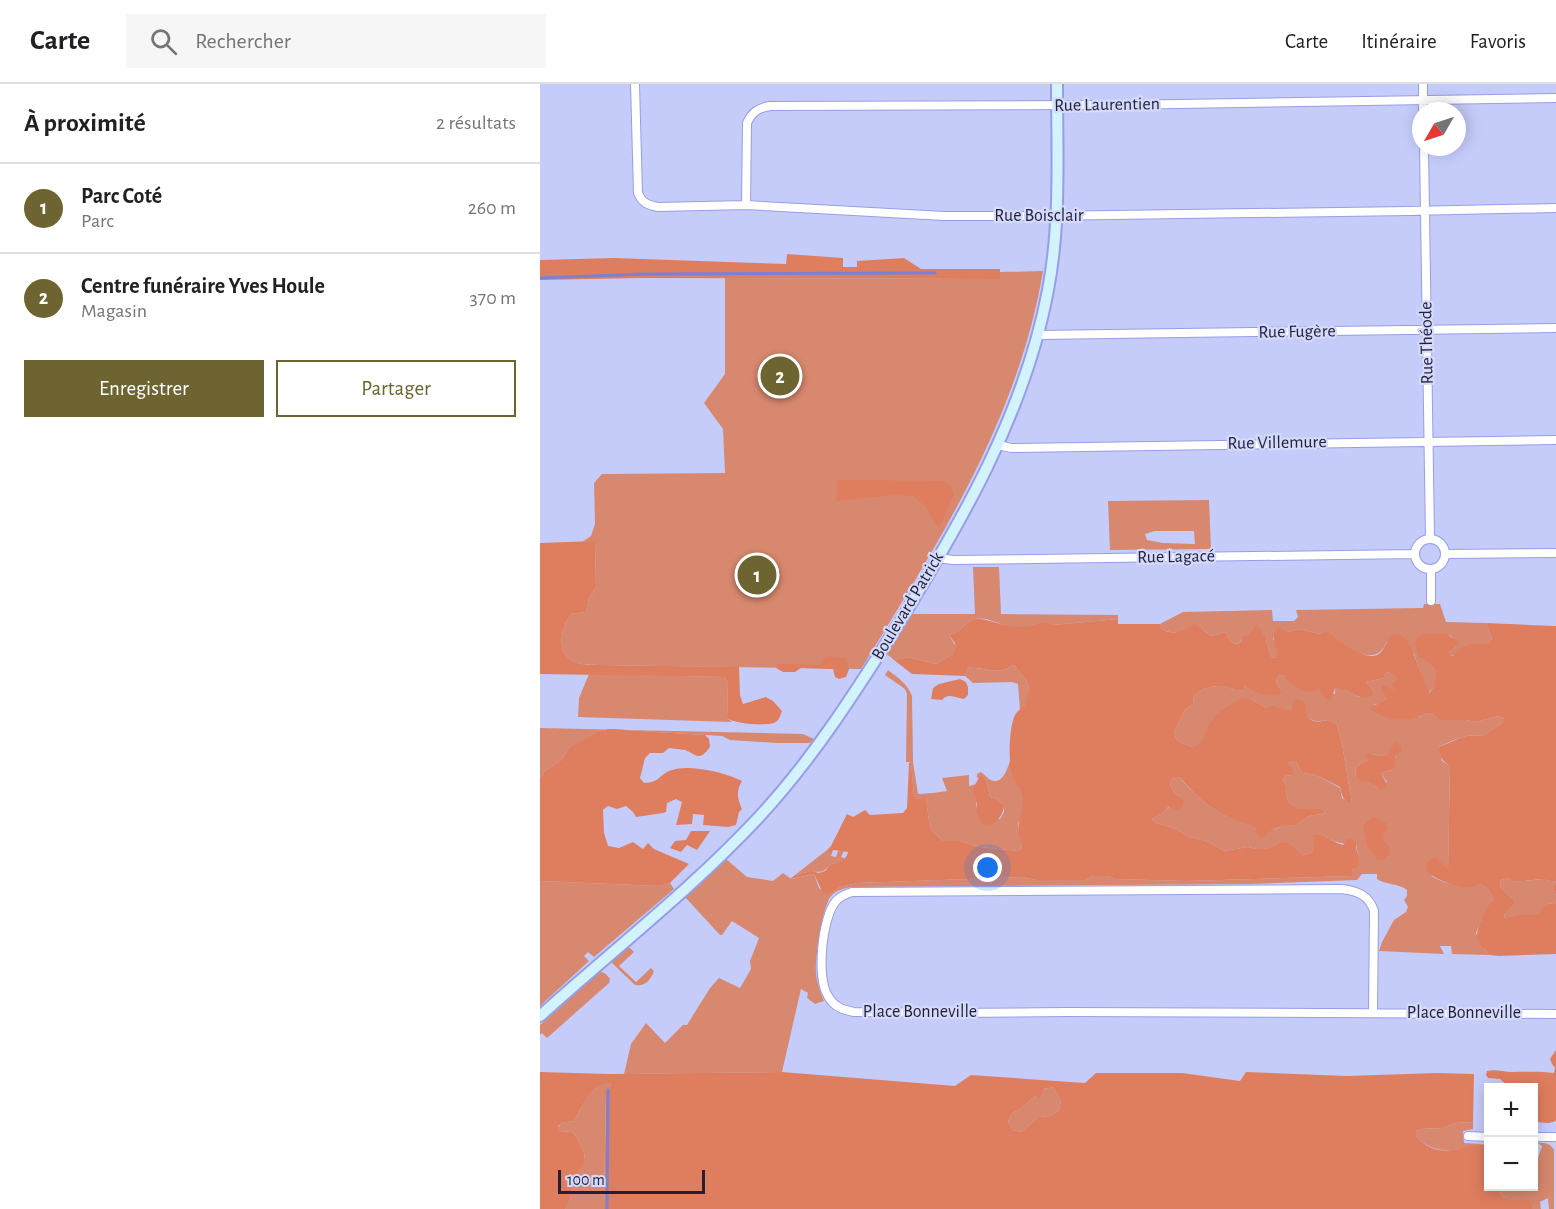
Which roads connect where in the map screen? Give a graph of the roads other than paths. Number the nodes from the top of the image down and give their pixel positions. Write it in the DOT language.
graph roads {
  1 [pos="635,84"];
  2 [pos="1057,84"];
  3 [pos="1423,84"];
  4 [pos="1556,98"];
  5 [pos="1423,100"];
  6 [pos="1057,106"];
  7 [pos="1424,156"];
  8 [pos="746,205"];
  9 [pos="1556,208"];
  10 [pos="1425,210"];
  11 [pos="1056,216"];
  12 [pos="1556,328"];
  13 [pos="1426,330"];
  14 [pos="1038,335"];
  15 [pos="1556,440"];
  16 [pos="1429,441"];
  17 [pos="998,445"];
  18 [pos="1430,538"];
  19 [pos="1556,553"];
  20 [pos="1415,554"];
  21 [pos="1446,554"];
  22 [pos="938,558"];
  23 [pos="1431,570"];
  24 [pos="1431,601"];
  25 [pos="1373,1012"];
  26 [pos="1556,1014"];
  27 [pos="540,1016"];
  28 [pos="1468,1137"];
  29 [pos="1484,1137"];
  30 [pos="1538,1137"];
  31 [pos="1556,1137"];
  1 -- 8 [label="street, Rue Boisclair"];
  2 -- 6 [label="street, Boulevard Patrick"];
  3 -- 5 [label="street"];
  4 -- 5 [label="street, Rue Laurentien"];
  5 -- 6 [label="street, Rue Laurentien"];
  6 -- 8 [label="street, Rue Laurentien"];
  6 -- 11 [label="street, Boulevard Patrick"];
  7 -- 10 [label="street, Rue Théode"];
  8 -- 11 [label="street, Rue Boisclair"];
  9 -- 10 [label="street, Rue Boisclair"];
  10 -- 11 [label="street, Rue Boisclair"];
  10 -- 13 [label="street, Rue Théode"];
  11 -- 14 [label="street, Boulevard Patrick"];
  12 -- 13 [label="street, Rue Fugère"];
  13 -- 14 [label="street, Rue Fugère"];
  13 -- 16 [label="street, Rue Théode"];
  14 -- 17 [label="street, Boulevard Patrick"];
  15 -- 16 [label="street, Rue Villemure"];
  16 -- 17 [label="street, Rue Villemure"];
  16 -- 18 [label="street, Rue Théode"];
  17 -- 22 [label="street, Boulevard Patrick"];
  18 -- 20 [label="street"];
  18 -- 21 [label="street"];
  19 -- 21 [label="street"];
  20 -- 22 [label="street, Rue Lagacé"];
  20 -- 23 [label="street"];
  21 -- 23 [label="street"];
  22 -- 27 [label="street, Boulevard Patrick"];
  23 -- 24 [label="street"];
  25 -- 25 [label="street, Place Bonneville"];
  25 -- 26 [label="street, Place Bonneville"];
  28 -- 29 [label="street"];
  30 -- 31 [label="street"];
}
